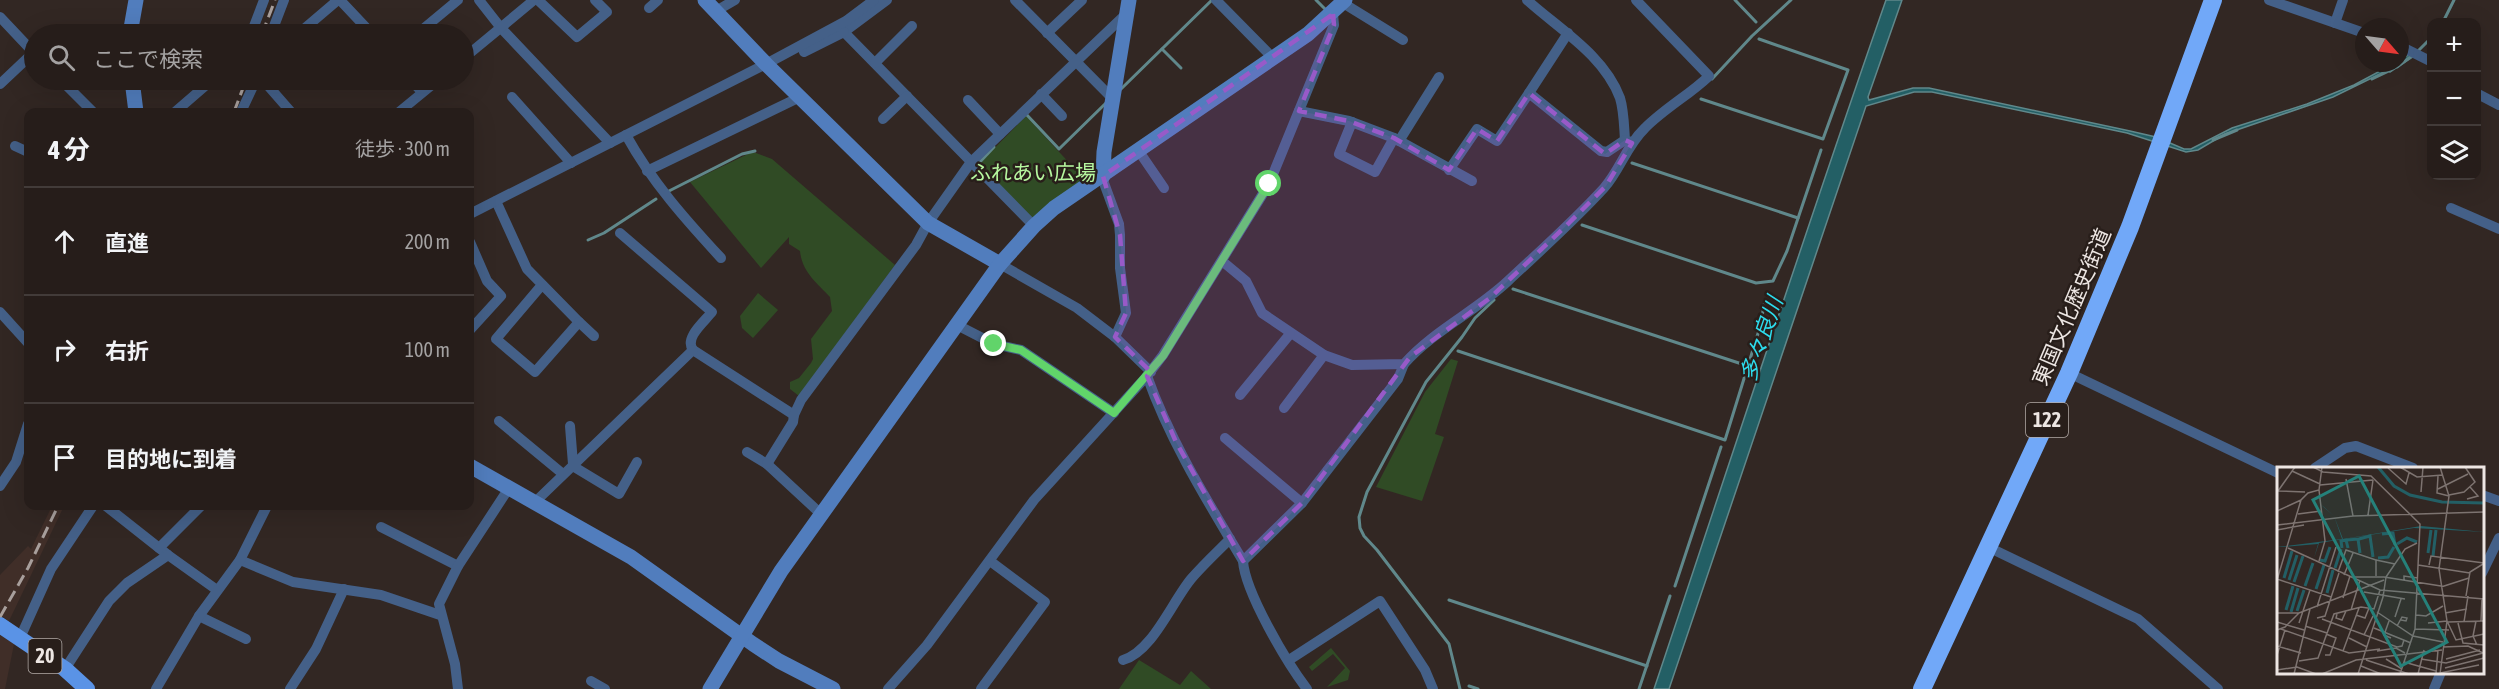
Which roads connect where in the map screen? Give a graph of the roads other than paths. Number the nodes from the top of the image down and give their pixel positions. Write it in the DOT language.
graph roads {
  1 [pos="136,0"];
  2 [pos="264,0"];
  3 [pos="284,0"];
  4 [pos="339,0"];
  5 [pos="458,0"];
  6 [pos="479,0"];
  7 [pos="536,0"];
  8 [pos="595,0"];
  9 [pos="658,0"];
  10 [pos="735,0"];
  11 [pos="874,0"];
  12 [pos="887,0"];
  13 [pos="1015,0"];
  14 [pos="1082,0"];
  15 [pos="1216,0"];
  16 [pos="1527,0"];
  17 [pos="1636,0"];
  18 [pos="2213,0"];
  19 [pos="2270,0"];
  20 [pos="2343,0"];
  21 [pos="710,6"];
  22 [pos="1128,6"];
  23 [pos="1340,6"];
  24 [pos="649,8"];
  25 [pos="2,23"];
  26 [pos="2335,23"];
  27 [pos="132,24"];
  28 [pos="255,24"];
  29 [pos="276,24"];
  30 [pos="310,24"];
  31 [pos="362,24"];
  32 [pos="429,24"];
  33 [pos="912,27"];
  34 [pos="501,28"];
  35 [pos="2355,30"];
  36 [pos="844,32"];
  37 [pos="1047,33"];
  38 [pos="1568,33"];
  39 [pos="1403,40"];
  40 [pos="24,43"];
  41 [pos="474,50"];
  42 [pos="2409,50"];
  43 [pos="804,52"];
  44 [pos="1273,58"];
  45 [pos="2427,60"];
  46 [pos="24,61"];
  47 [pos="1075,62"];
  48 [pos="875,63"];
  49 [pos="766,64"];
  50 [pos="1440,77"];
  51 [pos="0,84"];
  52 [pos="71,90"];
  53 [pos="133,90"];
  54 [pos="200,90"];
  55 [pos="251,90"];
  56 [pos="272,90"];
  57 [pos="425,90"];
  58 [pos="422,92"];
  59 [pos="1529,93"];
  60 [pos="1041,94"];
  61 [pos="907,96"];
  62 [pos="2481,96"];
  63 [pos="512,97"];
  64 [pos="800,97"];
  65 [pos="1113,99"];
  66 [pos="968,100"];
  67 [pos="2499,105"];
  68 [pos="89,108"];
  69 [pos="136,108"];
  70 [pos="180,108"];
  71 [pos="243,108"];
  72 [pos="288,108"];
  73 [pos="404,108"];
  74 [pos="1299,111"];
  75 [pos="1062,116"];
  76 [pos="883,119"];
  77 [pos="1352,122"];
  78 [pos="1000,134"];
  79 [pos="626,135"];
  80 [pos="1396,139"];
  81 [pos="1628,142"];
  82 [pos="610,143"];
  83 [pos="15,146"];
  84 [pos="24,150"];
  85 [pos="1138,150"];
  86 [pos="971,162"];
  87 [pos="571,163"];
  88 [pos="1449,170"];
  89 [pos="647,171"];
  90 [pos="1103,176"];
  91 [pos="1472,182"];
  92 [pos="1164,188"];
  93 [pos="496,201"];
  94 [pos="2451,208"];
  95 [pos="474,212"];
  96 [pos="928,223"];
  97 [pos="1034,226"];
  98 [pos="2499,229"];
  99 [pos="620,232"];
  100 [pos="474,251"];
  101 [pos="721,258"];
  102 [pos="1222,261"];
  103 [pos="1000,264"];
  104 [pos="541,286"];
  105 [pos="0,312"];
  106 [pos="579,322"];
  107 [pos="957,325"];
  108 [pos="474,326"];
  109 [pos="1290,334"];
  110 [pos="594,336"];
  111 [pos="1115,337"];
  112 [pos="24,339"];
  113 [pos="693,350"];
  114 [pos="1324,355"];
  115 [pos="1404,364"];
  116 [pos="2069,373"];
  117 [pos="1149,374"];
  118 [pos="1240,395"];
  119 [pos="1284,408"];
  120 [pos="1114,413"];
  121 [pos="794,415"];
  122 [pos="499,421"];
  123 [pos="570,426"];
  124 [pos="24,436"];
  125 [pos="1225,438"];
  126 [pos="747,452"];
  127 [pos="637,462"];
  128 [pos="768,464"];
  129 [pos="573,465"];
  130 [pos="2316,467"];
  131 [pos="2410,467"];
  132 [pos="474,468"];
  133 [pos="2277,473"];
  134 [pos="563,474"];
  135 [pos="0,486"];
  136 [pos="509,488"];
  137 [pos="2484,496"];
  138 [pos="2499,501"];
  139 [pos="534,503"];
  140 [pos="1302,503"];
  141 [pos="90,510"];
  142 [pos="111,510"];
  143 [pos="198,510"];
  144 [pos="265,510"];
  145 [pos="822,515"];
  146 [pos="381,526"];
  147 [pos="2499,538"];
  148 [pos="1230,539"];
  149 [pos="1988,547"];
  150 [pos="164,551"];
  151 [pos="240,560"];
  152 [pos="990,561"];
  153 [pos="1243,561"];
  154 [pos="458,566"];
  155 [pos="2484,569"];
  156 [pos="344,589"];
  157 [pos="217,590"];
  158 [pos="440,615"];
  159 [pos="199,616"];
  160 [pos="0,626"];
  161 [pos="741,636"];
  162 [pos="20,638"];
  163 [pos="246,639"];
  164 [pos="1123,660"];
  165 [pos="1289,660"];
  166 [pos="65,669"];
  167 [pos="2440,674"];
  168 [pos="591,681"];
  169 [pos="87,689"];
  170 [pos="156,689"];
  171 [pos="290,689"];
  172 [pos="458,689"];
  173 [pos="605,689"];
  174 [pos="710,689"];
  175 [pos="833,689"];
  176 [pos="888,689"];
  177 [pos="981,689"];
  178 [pos="1306,689"];
  179 [pos="1433,689"];
  180 [pos="1922,689"];
  181 [pos="2217,689"];
  182 [pos="2434,689"];
  1 -- 27 [label="street"];
  2 -- 28 [label="street"];
  3 -- 29 [label="street"];
  4 -- 30 [label="street"];
  4 -- 31 [label="street"];
  5 -- 32 [label="street"];
  6 -- 34 [label="street"];
  7 -- 8 [label="street"];
  7 -- 34 [label="street"];
  9 -- 24 [label="street"];
  10 -- 21 [label="street"];
  11 -- 49 [label="street"];
  12 -- 36 [label="street"];
  13 -- 37 [label="street"];
  14 -- 37 [label="street"];
  15 -- 44 [label="street"];
  16 -- 38 [label="street"];
  17 -- 81 [label="street"];
  18 -- 116 [label="highway, 東国文化歴史街道 / 122"];
  19 -- 26 [label="street"];
  20 -- 26 [label="street"];
  21 -- 49 [label="street"];
  22 -- 47 [label="street"];
  22 -- 65 [label="street"];
  23 -- 39 [label="street"];
  23 -- 44 [label="street"];
  23 -- 74 [label="street"];
  25 -- 40 [label="street"];
  26 -- 35 [label="street"];
  33 -- 48 [label="street"];
  34 -- 41 [label="street"];
  34 -- 82 [label="street"];
  36 -- 43 [label="street"];
  36 -- 48 [label="street"];
  37 -- 47 [label="street"];
  38 -- 59 [label="street"];
  38 -- 81 [label="street"];
  42 -- 45 [label="street"];
  44 -- 85 [label="street"];
  46 -- 51 [label="street"];
  47 -- 60 [label="street"];
  47 -- 65 [label="street"];
  48 -- 61 [label="street"];
  49 -- 64 [label="street"];
  49 -- 79 [label="street"];
  50 -- 80 [label="street"];
  52 -- 68 [label="street"];
  53 -- 69 [label="street"];
  54 -- 70 [label="street"];
  55 -- 71 [label="street"];
  56 -- 72 [label="street"];
  57 -- 58 [label="street"];
  58 -- 73 [label="street"];
  59 -- 81 [label="street"];
  59 -- 88 [label="street"];
  60 -- 75 [label="street"];
  60 -- 78 [label="street"];
  61 -- 76 [label="street"];
  61 -- 86 [label="street"];
  62 -- 67 [label="street"];
  63 -- 87 [label="street"];
  64 -- 89 [label="street"];
  64 -- 96 [label="street"];
  65 -- 90 [label="street"];
  66 -- 78 [label="street"];
  74 -- 77 [label="street"];
  74 -- 102 [label="street"];
  77 -- 80 [label="street"];
  77 -- 80 [label="street"];
  78 -- 86 [label="street"];
  79 -- 82 [label="street"];
  79 -- 89 [label="street"];
  80 -- 88 [label="street"];
  81 -- 115 [label="street"];
  82 -- 87 [label="street"];
  83 -- 84 [label="street"];
  85 -- 90 [label="street"];
  85 -- 92 [label="street"];
  86 -- 96 [label="street"];
  86 -- 97 [label="street"];
  87 -- 93 [label="street"];
  88 -- 91 [label="street"];
  89 -- 101 [label="street"];
  90 -- 97 [label="street"];
  90 -- 111 [label="street"];
  93 -- 95 [label="street"];
  93 -- 104 [label="street"];
  94 -- 98 [label="street"];
  96 -- 103 [label="street"];
  96 -- 121 [label="street"];
  97 -- 103 [label="street"];
  99 -- 113 [label="street"];
  100 -- 108 [label="street"];
  102 -- 109 [label="street"];
  102 -- 117 [label="street"];
  103 -- 107 [label="street"];
  103 -- 111 [label="street"];
  104 -- 106 [label="street"];
  104 -- 106 [label="street"];
  105 -- 112 [label="street"];
  106 -- 110 [label="street"];
  107 -- 120 [label="street"];
  107 -- 145 [label="street"];
  109 -- 114 [label="street"];
  109 -- 118 [label="street"];
  111 -- 117 [label="street"];
  113 -- 121 [label="street"];
  113 -- 129 [label="street"];
  114 -- 115 [label="street"];
  114 -- 119 [label="street"];
  115 -- 140 [label="street"];
  116 -- 133 [label="street"];
  116 -- 149 [label="highway, 東国文化歴史街道 / 122"];
  117 -- 120 [label="street"];
  117 -- 148 [label="street"];
  120 -- 152 [label="street"];
  121 -- 128 [label="street"];
  122 -- 134 [label="street"];
  123 -- 129 [label="street"];
  124 -- 135 [label="street"];
  125 -- 140 [label="street"];
  126 -- 128 [label="street"];
  127 -- 129 [label="street"];
  128 -- 145 [label="street"];
  129 -- 134 [label="street"];
  130 -- 131 [label="street"];
  132 -- 136 [label="street"];
  134 -- 139 [label="street"];
  136 -- 139 [label="street"];
  136 -- 154 [label="street"];
  137 -- 138 [label="street"];
  139 -- 161 [label="street"];
  140 -- 153 [label="street"];
  141 -- 162 [label="street"];
  142 -- 150 [label="street"];
  143 -- 150 [label="street"];
  144 -- 151 [label="street"];
  145 -- 161 [label="street"];
  146 -- 154 [label="street"];
  147 -- 155 [label="street"];
  148 -- 153 [label="street"];
  148 -- 164 [label="street"];
  149 -- 180 [label="highway, 東国文化歴史街道 / 122"];
  149 -- 181 [label="street"];
  150 -- 157 [label="street"];
  150 -- 166 [label="street"];
  151 -- 156 [label="street"];
  151 -- 157 [label="street"];
  152 -- 176 [label="street"];
  152 -- 177 [label="street"];
  153 -- 165 [label="street"];
  154 -- 158 [label="street"];
  156 -- 158 [label="street"];
  156 -- 171 [label="street"];
  157 -- 159 [label="street"];
  158 -- 172 [label="street"];
  159 -- 163 [label="street"];
  159 -- 170 [label="street"];
  160 -- 162 [label="main road, 20"];
  161 -- 174 [label="street"];
  161 -- 175 [label="street"];
  162 -- 166 [label="main road, 20"];
  165 -- 178 [label="street"];
  165 -- 179 [label="street"];
  166 -- 169 [label="main road, 20"];
  167 -- 182 [label="street"];
  168 -- 173 [label="street"];
}
